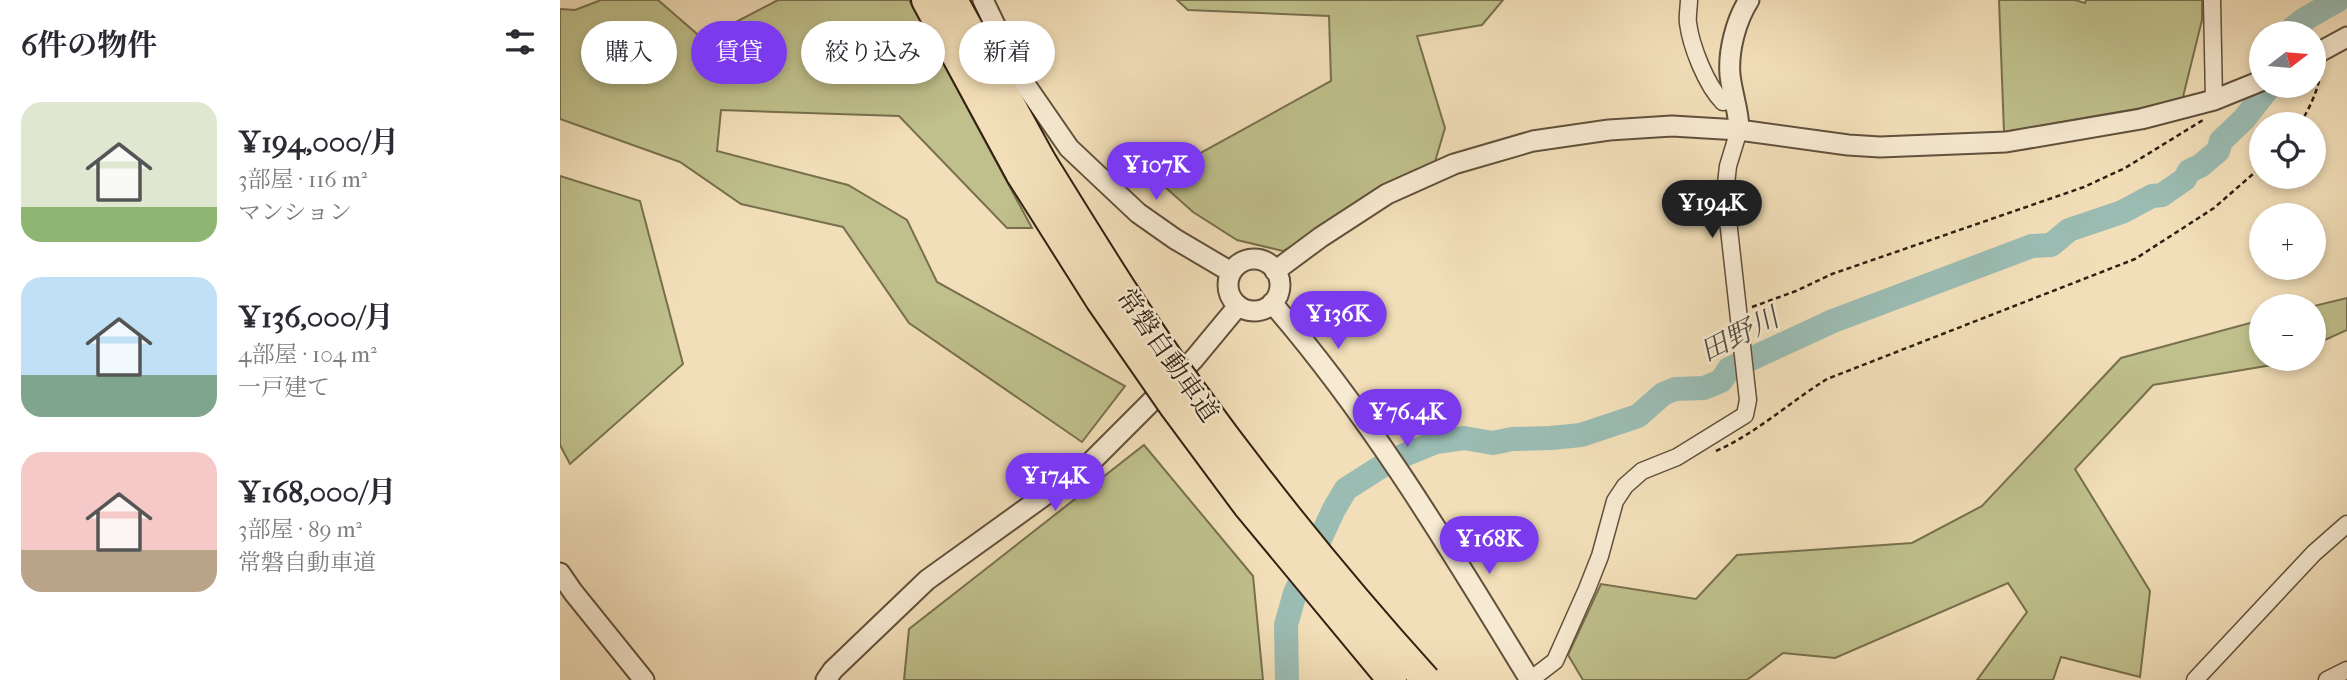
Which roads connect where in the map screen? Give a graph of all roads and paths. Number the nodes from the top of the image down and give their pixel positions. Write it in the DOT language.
graph roads {
  1 [pos="926,0"];
  2 [pos="953,0"];
  3 [pos="983,0"];
  4 [pos="1689,0"];
  5 [pos="1749,0"];
  6 [pos="2212,0"];
  7 [pos="2347,37"];
  8 [pos="2326,48"];
  9 [pos="2249,87"];
  10 [pos="1735,99"];
  11 [pos="2214,100"];
  12 [pos="1739,130"];
  13 [pos="1031,169"];
  14 [pos="2249,177"];
  15 [pos="1275,271"];
  16 [pos="1231,272"];
  17 [pos="1272,303"];
  18 [pos="1238,306"];
  19 [pos="1738,312"];
  20 [pos="1712,453"];
  21 [pos="2347,524"];
  22 [pos="560,573"];
  23 [pos="2347,670"];
  24 [pos="644,680"];
  25 [pos="825,680"];
  26 [pos="1392,680"];
  27 [pos="1426,680"];
  28 [pos="1530,680"];
  29 [pos="2194,680"];
  30 [pos="2328,680"];
  1 -- 13 [label="highway, 常磐自動車道"];
  2 -- 13 [label="highway, 常磐自動車道"];
  3 -- 16 [label="street"];
  4 -- 10 [label="street"];
  5 -- 10 [label="street"];
  6 -- 11 [label="street"];
  7 -- 8 [label="street"];
  9 -- 11 [label="street"];
  10 -- 12 [label="street"];
  11 -- 12 [label="street"];
  11 -- 19 [label="path"];
  12 -- 15 [label="street"];
  12 -- 19 [label="street"];
  13 -- 26 [label="highway, 常磐自動車道, bridge"];
  13 -- 27 [label="highway, 常磐自動車道, bridge"];
  14 -- 20 [label="path"];
  15 -- 16 [label="street"];
  15 -- 17 [label="street"];
  16 -- 18 [label="street"];
  17 -- 18 [label="street"];
  17 -- 28 [label="street"];
  18 -- 25 [label="street"];
  19 -- 28 [label="street"];
  21 -- 29 [label="street"];
  22 -- 24 [label="street"];
  23 -- 30 [label="street"];
}
